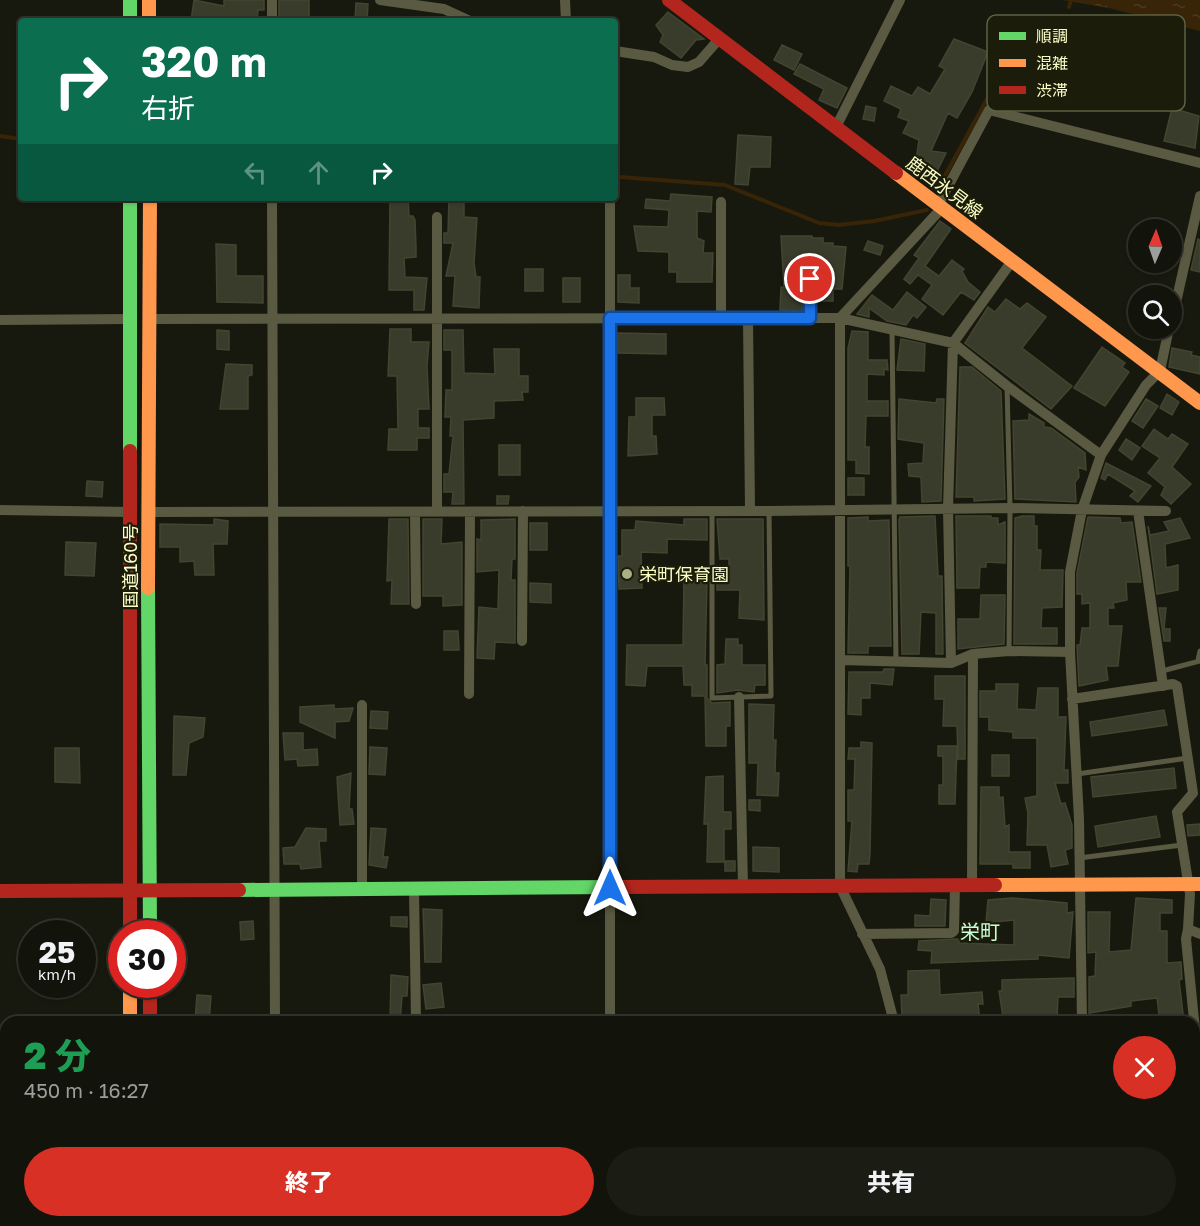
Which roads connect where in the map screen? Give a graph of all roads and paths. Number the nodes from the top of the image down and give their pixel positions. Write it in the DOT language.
graph roads {
  1 [pos="130,0"];
  2 [pos="149,0"];
  3 [pos="272,0"];
  4 [pos="380,0"];
  5 [pos="565,0"];
  6 [pos="669,0"];
  7 [pos="900,0"];
  8 [pos="130,18"];
  9 [pos="149,18"];
  10 [pos="272,18"];
  11 [pos="464,18"];
  12 [pos="566,18"];
  13 [pos="720,39"];
  14 [pos="618,51"];
  15 [pos="988,111"];
  16 [pos="993,111"];
  17 [pos="836,127"];
  18 [pos="1200,163"];
  19 [pos="1200,196"];
  20 [pos="130,201"];
  21 [pos="150,201"];
  22 [pos="272,201"];
  23 [pos="610,201"];
  24 [pos="721,202"];
  25 [pos="940,206"];
  26 [pos="437,217"];
  27 [pos="810,260"];
  28 [pos="1012,261"];
  29 [pos="1180,285"];
  30 [pos="437,318"];
  31 [pos="610,318"];
  32 [pos="721,318"];
  33 [pos="748,318"];
  34 [pos="810,318"];
  35 [pos="840,318"];
  36 [pos="130,319"];
  37 [pos="151,319"];
  38 [pos="0,320"];
  39 [pos="272,320"];
  40 [pos="892,330"];
  41 [pos="1167,339"];
  42 [pos="953,343"];
  43 [pos="1160,371"];
  44 [pos="1007,386"];
  45 [pos="1200,403"];
  46 [pos="1101,455"];
  47 [pos="948,508"];
  48 [pos="1010,508"];
  49 [pos="0,510"];
  50 [pos="894,510"];
  51 [pos="1082,510"];
  52 [pos="609,511"];
  53 [pos="712,511"];
  54 [pos="750,511"];
  55 [pos="840,511"];
  56 [pos="1138,511"];
  57 [pos="1166,511"];
  58 [pos="130,512"];
  59 [pos="148,512"];
  60 [pos="415,512"];
  61 [pos="437,512"];
  62 [pos="470,512"];
  63 [pos="523,512"];
  64 [pos="769,512"];
  65 [pos="274,513"];
  66 [pos="416,604"];
  67 [pos="522,641"];
  68 [pos="1009,651"];
  69 [pos="1200,651"];
  70 [pos="1070,652"];
  71 [pos="973,654"];
  72 [pos="842,660"];
  73 [pos="896,661"];
  74 [pos="1199,661"];
  75 [pos="951,663"];
  76 [pos="1160,672"];
  77 [pos="1163,686"];
  78 [pos="469,694"];
  79 [pos="739,697"];
  80 [pos="1072,699"];
  81 [pos="362,705"];
  82 [pos="1188,758"];
  83 [pos="1077,774"];
  84 [pos="1182,845"];
  85 [pos="1080,858"];
  86 [pos="1194,884"];
  87 [pos="955,885"];
  88 [pos="972,885"];
  89 [pos="1079,885"];
  90 [pos="840,886"];
  91 [pos="743,887"];
  92 [pos="610,888"];
  93 [pos="276,889"];
  94 [pos="362,889"];
  95 [pos="414,889"];
  96 [pos="150,890"];
  97 [pos="0,891"];
  98 [pos="130,891"];
  99 [pos="130,920"];
  100 [pos="150,920"];
  101 [pos="1188,929"];
  102 [pos="862,933"];
  103 [pos="1200,934"];
  104 [pos="130,998"];
  105 [pos="150,998"];
  106 [pos="130,1016"];
  107 [pos="150,1016"];
  108 [pos="275,1016"];
  109 [pos="416,1016"];
  110 [pos="610,1016"];
  111 [pos="893,1016"];
  112 [pos="1082,1016"];
  113 [pos="1194,1016"];
  1 -- 8 [label="main road"];
  2 -- 9 [label="main road"];
  3 -- 10 [label="street"];
  4 -- 11 [label="street"];
  5 -- 12 [label="street"];
  6 -- 13 [label="main road, 鹿西氷見線"];
  7 -- 17 [label="street"];
  13 -- 14 [label="street"];
  13 -- 17 [label="main road, 鹿西氷見線"];
  15 -- 25 [label="street"];
  16 -- 18 [label="street"];
  17 -- 25 [label="main road, 鹿西氷見線"];
  19 -- 29 [label="street"];
  20 -- 36 [label="main road, 国道160号"];
  21 -- 37 [label="main road, 国道160号"];
  22 -- 39 [label="street"];
  23 -- 31 [label="street"];
  24 -- 32 [label="street"];
  25 -- 28 [label="main road, 鹿西氷見線"];
  25 -- 35 [label="street"];
  26 -- 30 [label="street"];
  27 -- 34 [label="street"];
  28 -- 42 [label="street"];
  28 -- 43 [label="main road, 鹿西氷見線"];
  30 -- 31 [label="street"];
  30 -- 39 [label="street"];
  30 -- 61 [label="street"];
  31 -- 32 [label="street"];
  31 -- 52 [label="street"];
  32 -- 33 [label="street"];
  33 -- 34 [label="street"];
  33 -- 54 [label="street"];
  34 -- 35 [label="street"];
  35 -- 40 [label="street"];
  35 -- 55 [label="street"];
  36 -- 38 [label="street"];
  36 -- 58 [label="main road, 国道160号"];
  37 -- 39 [label="street"];
  37 -- 59 [label="main road, 国道160号"];
  39 -- 65 [label="street"];
  40 -- 42 [label="street"];
  40 -- 50 [label="lane"];
  41 -- 43 [label="street"];
  42 -- 44 [label="street"];
  42 -- 47 [label="street"];
  43 -- 45 [label="main road, 鹿西氷見線"];
  43 -- 46 [label="street"];
  44 -- 46 [label="street"];
  44 -- 48 [label="lane"];
  46 -- 51 [label="street"];
  47 -- 48 [label="street"];
  47 -- 50 [label="street"];
  47 -- 75 [label="street"];
  48 -- 51 [label="street"];
  48 -- 68 [label="lane"];
  49 -- 58 [label="street"];
  50 -- 55 [label="street"];
  50 -- 73 [label="lane"];
  51 -- 56 [label="street"];
  51 -- 70 [label="street"];
  52 -- 53 [label="street"];
  52 -- 63 [label="street"];
  52 -- 92 [label="street"];
  53 -- 54 [label="street"];
  53 -- 79 [label="lane"];
  54 -- 64 [label="street"];
  55 -- 64 [label="street"];
  55 -- 72 [label="street"];
  56 -- 57 [label="street"];
  56 -- 76 [label="street"];
  58 -- 98 [label="main road, 国道160号"];
  59 -- 65 [label="street"];
  59 -- 96 [label="main road, 国道160号"];
  60 -- 61 [label="street"];
  60 -- 65 [label="street"];
  60 -- 66 [label="street"];
  61 -- 62 [label="street"];
  62 -- 63 [label="street"];
  62 -- 78 [label="street"];
  63 -- 67 [label="street"];
  64 -- 79 [label="lane"];
  65 -- 93 [label="street"];
  68 -- 70 [label="street"];
  68 -- 71 [label="street"];
  69 -- 74 [label="lane"];
  70 -- 80 [label="street"];
  71 -- 75 [label="street"];
  71 -- 88 [label="street"];
  72 -- 73 [label="street"];
  72 -- 90 [label="street"];
  73 -- 75 [label="street"];
  74 -- 76 [label="lane"];
  76 -- 77 [label="street"];
  77 -- 80 [label="street"];
  77 -- 82 [label="street"];
  79 -- 91 [label="street"];
  80 -- 83 [label="street"];
  81 -- 94 [label="street"];
  82 -- 83 [label="lane"];
  82 -- 84 [label="street"];
  83 -- 85 [label="street"];
  84 -- 85 [label="lane"];
  84 -- 86 [label="street"];
  85 -- 89 [label="street"];
  86 -- 89 [label="main road"];
  86 -- 101 [label="street"];
  87 -- 88 [label="main road"];
  87 -- 90 [label="main road"];
  87 -- 102 [label="street"];
  88 -- 89 [label="main road"];
  89 -- 112 [label="street"];
  90 -- 91 [label="main road"];
  90 -- 102 [label="street"];
  91 -- 92 [label="main road"];
  92 -- 95 [label="main road"];
  92 -- 110 [label="street"];
  93 -- 94 [label="main road"];
  93 -- 96 [label="main road"];
  93 -- 108 [label="street"];
  94 -- 95 [label="main road"];
  95 -- 109 [label="street"];
  96 -- 98 [label="main road"];
  96 -- 100 [label="main road, 国道160号"];
  97 -- 98 [label="main road"];
  98 -- 99 [label="main road, 国道160号"];
  101 -- 103 [label="street"];
  101 -- 113 [label="street"];
  102 -- 111 [label="street"];
  104 -- 106 [label="main road"];
  105 -- 107 [label="main road"];
}
